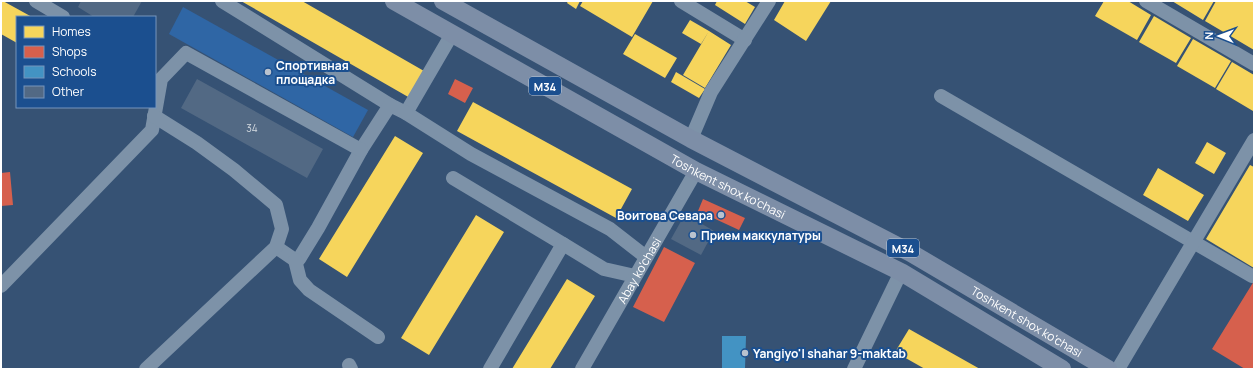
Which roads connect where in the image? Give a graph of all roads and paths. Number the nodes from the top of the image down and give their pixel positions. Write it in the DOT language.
graph roads {
  1 [pos="36,1"];
  2 [pos="222,1"];
  3 [pos="394,1"];
  4 [pos="443,1"];
  5 [pos="681,1"];
  6 [pos="769,1"];
  7 [pos="1146,1"];
  8 [pos="61,16"];
  9 [pos="452,34"];
  10 [pos="745,40"];
  11 [pos="1254,64"];
  12 [pos="158,77"];
  13 [pos="156,96"];
  14 [pos="941,96"];
  15 [pos="390,105"];
  16 [pos="155,108"];
  17 [pos="406,114"];
  18 [pos="154,116"];
  19 [pos="691,139"];
  20 [pos="1254,140"];
  21 [pos="710,148"];
  22 [pos="361,150"];
  23 [pos="678,161"];
  24 [pos="696,171"];
  25 [pos="453,178"];
  26 [pos="1193,243"];
  27 [pos="563,244"];
  28 [pos="276,247"];
  29 [pos="646,257"];
  30 [pos="295,260"];
  31 [pos="901,272"];
  32 [pos="635,276"];
  33 [pos="1252,276"];
  34 [pos="1,286"];
  35 [pos="378,337"];
  36 [pos="1051,366"];
  37 [pos="146,369"];
  38 [pos="490,369"];
  39 [pos="582,369"];
  40 [pos="854,369"];
  41 [pos="1108,369"];
  42 [pos="1118,369"];
  1 -- 8 [label="street"];
  2 -- 15 [label="street"];
  3 -- 9 [label="main road, Toshkent shox ko'chasi / M34"];
  4 -- 19 [label="main road, M34"];
  5 -- 10 [label="street"];
  6 -- 10 [label="street"];
  7 -- 11 [label="street"];
  9 -- 17 [label="street"];
  9 -- 23 [label="main road, Toshkent shox ko'chasi / M34"];
  10 -- 19 [label="street"];
  12 -- 13 [label="street"];
  12 -- 22 [label="street"];
  14 -- 26 [label="street"];
  15 -- 17 [label="street"];
  15 -- 22 [label="street"];
  16 -- 18 [label="street"];
  17 -- 29 [label="street"];
  18 -- 28 [label="street"];
  18 -- 34 [label="street"];
  19 -- 21 [label="main road, Toshkent shox ko'chasi / M34"];
  19 -- 23 [label="main road"];
  20 -- 26 [label="street"];
  21 -- 24 [label="main road"];
  21 -- 41 [label="main road, Toshkent shox ko'chasi / M34"];
  22 -- 30 [label="street"];
  23 -- 24 [label="main road, Toshkent shox ko'chasi / M34"];
  24 -- 29 [label="street, Abay ko'chasi"];
  24 -- 31 [label="main road, Toshkent shox ko'chasi / M34"];
  25 -- 27 [label="street"];
  26 -- 33 [label="street"];
  26 -- 42 [label="street"];
  27 -- 32 [label="street"];
  27 -- 38 [label="street"];
  28 -- 30 [label="street"];
  28 -- 37 [label="street"];
  29 -- 32 [label="street, Abay ko'chasi"];
  30 -- 35 [label="street"];
  31 -- 36 [label="main road, Toshkent shox ko'chasi / M34"];
  31 -- 40 [label="street"];
  32 -- 39 [label="street, Abay ko'chasi"];
}
